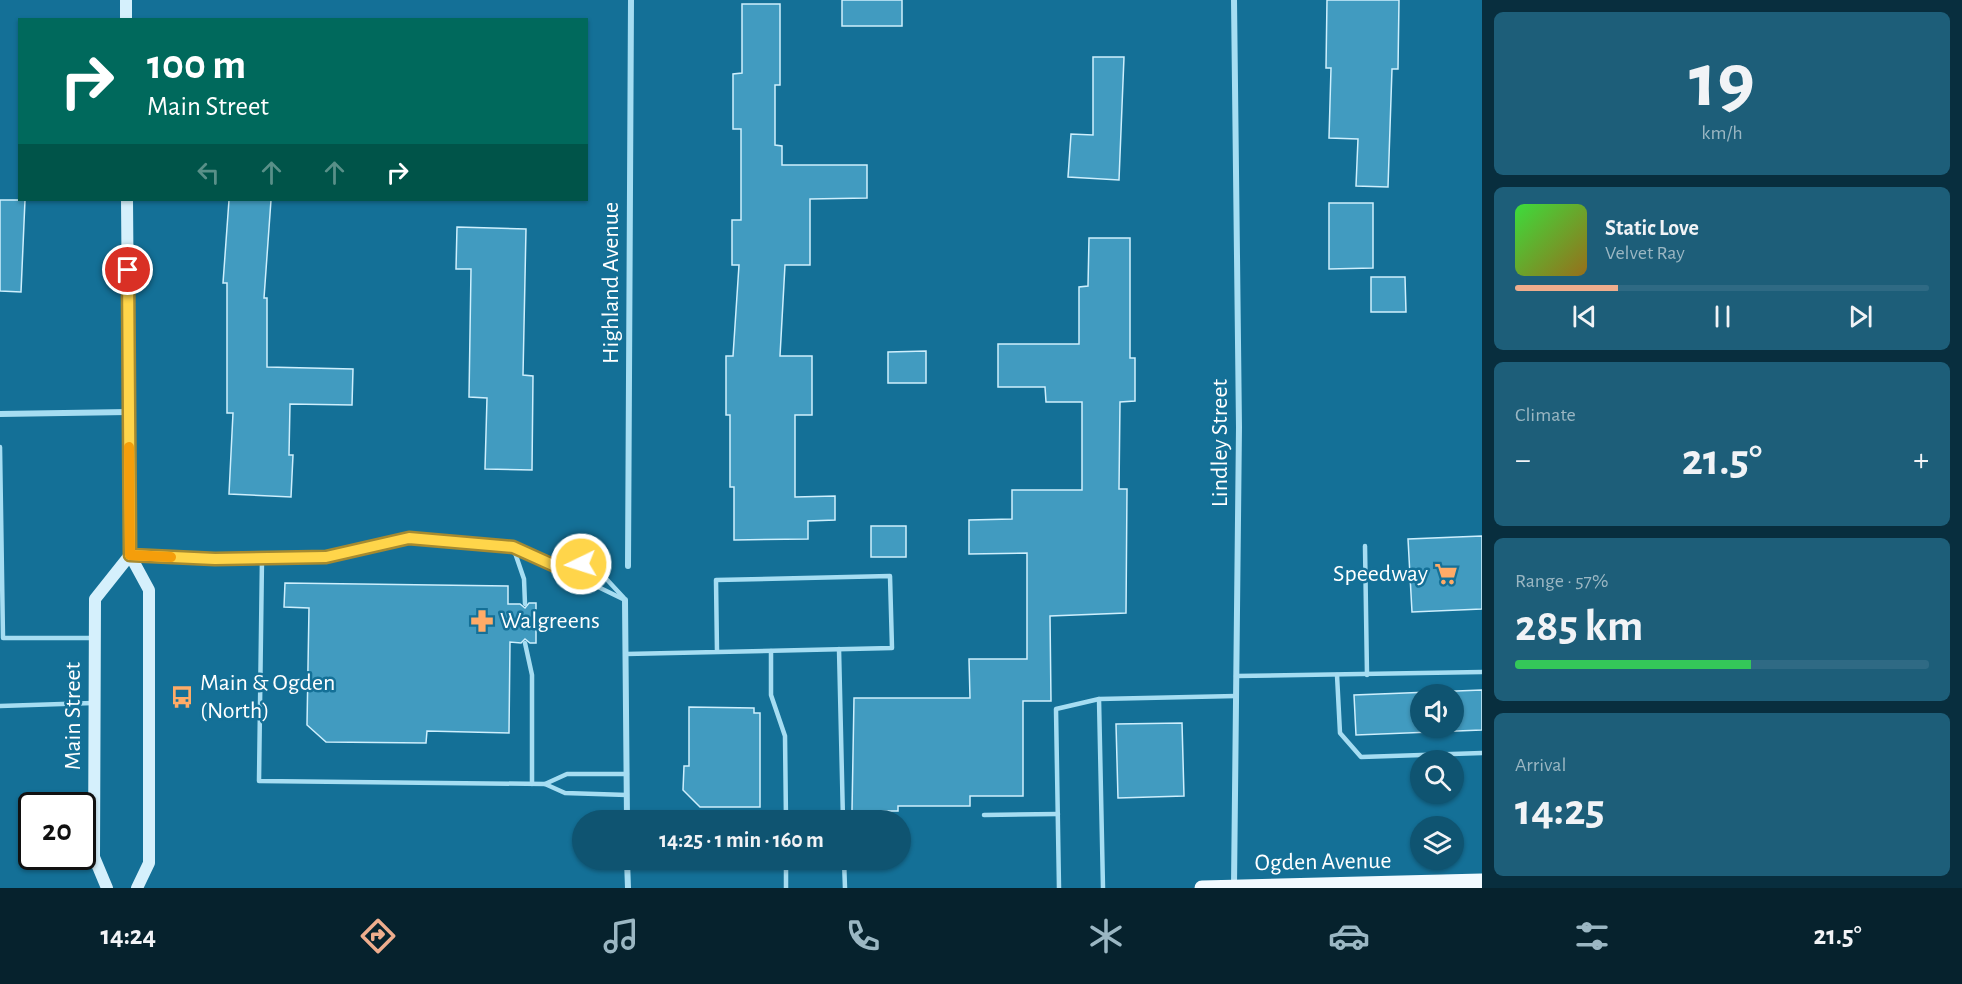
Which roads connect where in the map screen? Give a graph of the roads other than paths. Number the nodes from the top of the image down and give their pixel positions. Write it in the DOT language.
graph roads {
  1 [pos="126,0"];
  2 [pos="631,0"];
  3 [pos="1234,0"];
  4 [pos="126,18"];
  5 [pos="128,201"];
  6 [pos="129,412"];
  7 [pos="0,414"];
  8 [pos="0,447"];
  9 [pos="1365,546"];
  10 [pos="513,547"];
  11 [pos="130,555"];
  12 [pos="262,558"];
  13 [pos="555,566"];
  14 [pos="628,566"];
  15 [pos="625,600"];
  16 [pos="525,604"];
  17 [pos="94,638"];
  18 [pos="525,643"];
  19 [pos="839,649"];
  20 [pos="771,651"];
  21 [pos="717,652"];
  22 [pos="626,654"];
  23 [pos="1482,672"];
  24 [pos="1337,675"];
  25 [pos="1366,675"];
  26 [pos="1236,676"];
  27 [pos="1236,696"];
  28 [pos="1099,699"];
  29 [pos="94,703"];
  30 [pos="0,706"];
  31 [pos="1482,753"];
  32 [pos="627,774"];
  33 [pos="532,784"];
  34 [pos="546,784"];
  35 [pos="627,795"];
  36 [pos="627,810"];
  37 [pos="786,810"];
  38 [pos="843,810"];
  39 [pos="1058,814"];
  40 [pos="984,815"];
  41 [pos="627,870"];
  42 [pos="786,870"];
  43 [pos="844,870"];
  44 [pos="1482,880"];
  45 [pos="1234,886"];
  46 [pos="1340,886"];
  47 [pos="106,888"];
  48 [pos="137,888"];
  49 [pos="628,888"];
  50 [pos="786,888"];
  51 [pos="844,888"];
  52 [pos="1059,888"];
  53 [pos="1103,888"];
  54 [pos="1202,888"];
  1 -- 4 [label="main road"];
  2 -- 14 [label="street, Highland Avenue"];
  3 -- 26 [label="street, Lindley Street"];
  5 -- 6 [label="main road"];
  6 -- 7 [label="street"];
  6 -- 11 [label="main road"];
  8 -- 17 [label="lane"];
  9 -- 25 [label="lane"];
  10 -- 12 [label="lane"];
  10 -- 13 [label="lane"];
  10 -- 16 [label="lane"];
  11 -- 12 [label="lane"];
  11 -- 17 [label="main road, Main Street"];
  11 -- 48 [label="main road"];
  12 -- 33 [label="lane"];
  13 -- 15 [label="lane"];
  13 -- 15 [label="lane"];
  15 -- 22 [label="street"];
  17 -- 29 [label="main road, Main Street"];
  18 -- 33 [label="lane"];
  19 -- 20 [label="lane"];
  19 -- 21 [label="lane"];
  19 -- 38 [label="lane"];
  20 -- 21 [label="lane"];
  20 -- 37 [label="lane"];
  21 -- 22 [label="lane"];
  22 -- 32 [label="street"];
  23 -- 25 [label="lane"];
  24 -- 25 [label="lane"];
  24 -- 26 [label="lane"];
  24 -- 31 [label="lane"];
  26 -- 27 [label="street, Lindley Street"];
  27 -- 28 [label="lane"];
  27 -- 45 [label="street, Lindley Street"];
  28 -- 39 [label="lane"];
  28 -- 53 [label="lane"];
  29 -- 30 [label="lane"];
  29 -- 47 [label="main road, Main Street"];
  32 -- 34 [label="lane"];
  32 -- 35 [label="street"];
  33 -- 34 [label="lane"];
  34 -- 35 [label="lane"];
  35 -- 36 [label="street"];
  39 -- 40 [label="lane"];
  39 -- 52 [label="lane"];
  41 -- 49 [label="street"];
  42 -- 50 [label="lane"];
  43 -- 51 [label="lane"];
  44 -- 46 [label="main road, Ogden Avenue"];
  45 -- 46 [label="main road, Ogden Avenue"];
  45 -- 54 [label="main road, Ogden Avenue"];
}
